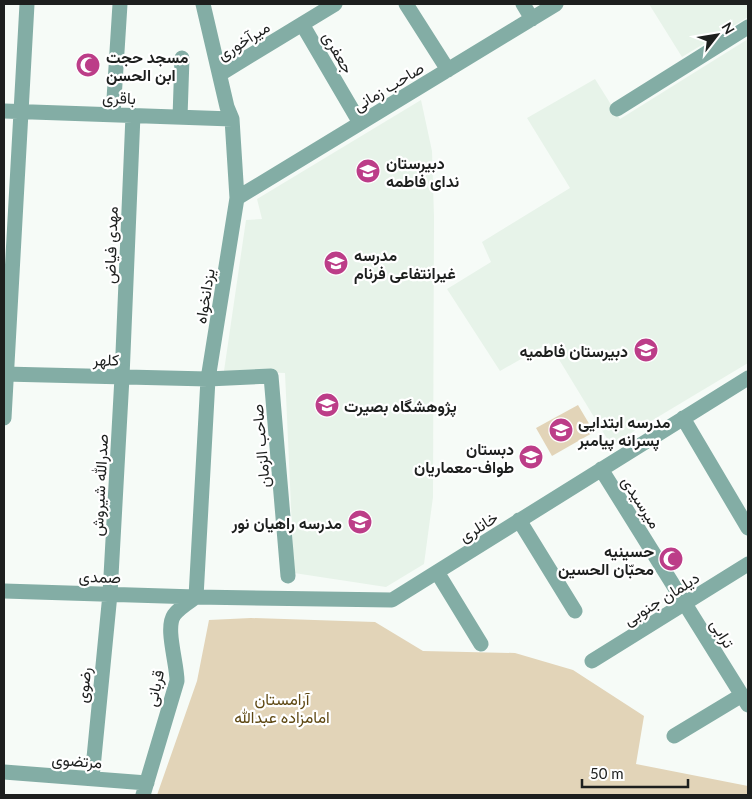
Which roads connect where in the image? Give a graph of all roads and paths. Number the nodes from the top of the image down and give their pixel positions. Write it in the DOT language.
graph roads {
  1 [pos="27,4"];
  2 [pos="120,4"];
  3 [pos="203,4"];
  4 [pos="332,4"];
  5 [pos="406,4"];
  6 [pos="523,4"];
  7 [pos="556,4"];
  8 [pos="532,19"];
  9 [pos="302,24"];
  10 [pos="748,27"];
  11 [pos="182,58"];
  12 [pos="448,70"];
  13 [pos="220,74"];
  14 [pos="616,109"];
  15 [pos="4,111"];
  16 [pos="21,112"];
  17 [pos="113,114"];
  18 [pos="133,115"];
  19 [pos="180,117"];
  20 [pos="232,118"];
  21 [pos="360,123"];
  22 [pos="237,198"];
  23 [pos="5,374"];
  24 [pos="122,377"];
  25 [pos="748,378"];
  26 [pos="208,379"];
  27 [pos="4,418"];
  28 [pos="683,418"];
  29 [pos="601,469"];
  30 [pos="519,520"];
  31 [pos="748,528"];
  32 [pos="748,564"];
  33 [pos="437,572"];
  34 [pos="288,576"];
  35 [pos="4,590"];
  36 [pos="110,594"];
  37 [pos="196,597"];
  38 [pos="684,604"];
  39 [pos="575,612"];
  40 [pos="481,644"];
  41 [pos="592,661"];
  42 [pos="745,700"];
  43 [pos="674,736"];
  44 [pos="4,772"];
  45 [pos="92,778"];
  46 [pos="145,789"];
  1 -- 16 [label="street"];
  2 -- 17 [label="street"];
  3 -- 13 [label="street, یزدانخواه"];
  4 -- 9 [label="street, میرآخوری"];
  5 -- 12 [label="street"];
  6 -- 8 [label="street"];
  7 -- 8 [label="street, صاحب زمانی"];
  8 -- 12 [label="street, صاحب زمانی"];
  9 -- 13 [label="street, میرآخوری"];
  9 -- 21 [label="street, جعفری"];
  10 -- 14 [label="street"];
  11 -- 19 [label="street"];
  12 -- 21 [label="street, صاحب زمانی"];
  13 -- 20 [label="street, یزدانخواه"];
  15 -- 16 [label="street, باقری"];
  16 -- 17 [label="street, باقری"];
  16 -- 23 [label="street"];
  17 -- 18 [label="street, باقری"];
  18 -- 19 [label="street, باقری"];
  18 -- 24 [label="street, مهدی فیاض"];
  19 -- 20 [label="street, باقری"];
  20 -- 22 [label="street, یزدانخواه"];
  21 -- 22 [label="street, صاحب زمانی"];
  22 -- 26 [label="street, یزدانخواه"];
  23 -- 24 [label="street, کلهر"];
  23 -- 27 [label="street"];
  24 -- 26 [label="street, کلهر"];
  24 -- 36 [label="street, صدرالله شیروش"];
  25 -- 28 [label="street, خانلری"];
  26 -- 34 [label="street, صاحب الزمان"];
  26 -- 37 [label="street, یزدانخواه"];
  28 -- 29 [label="street, خانلری"];
  28 -- 31 [label="street"];
  29 -- 30 [label="street, خانلری"];
  29 -- 38 [label="street, میرسیدی"];
  30 -- 33 [label="street, خانلری"];
  30 -- 39 [label="street"];
  32 -- 38 [label="street, دیلمان جنوبی"];
  33 -- 37 [label="street, خانلری"];
  33 -- 40 [label="street"];
  35 -- 36 [label="street, صمدی"];
  36 -- 37 [label="street, صمدی"];
  36 -- 45 [label="street, رضوی"];
  37 -- 46 [label="street, قربانی"];
  38 -- 41 [label="street, دیلمان جنوبی"];
  38 -- 42 [label="street, ترابی"];
  42 -- 43 [label="street"];
  44 -- 45 [label="street, مرتضوی"];
  45 -- 46 [label="street, مرتضوی"];
}
